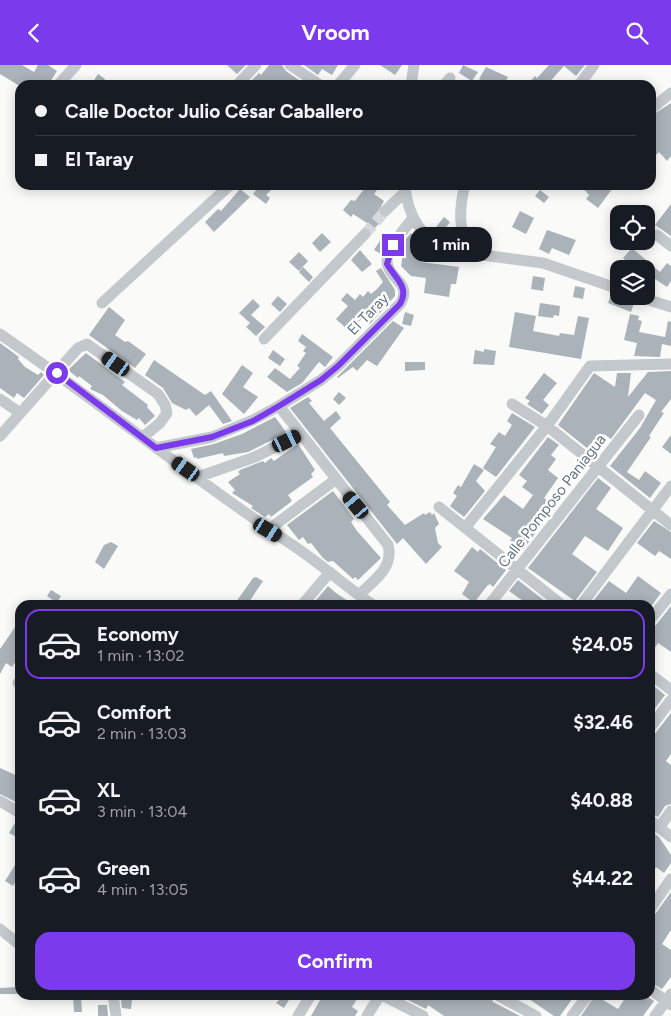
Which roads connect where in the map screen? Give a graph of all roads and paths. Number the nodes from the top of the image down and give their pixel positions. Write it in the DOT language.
graph roads {
  1 [pos="76,65"];
  2 [pos="256,65"];
  3 [pos="290,65"];
  4 [pos="355,65"];
  5 [pos="414,65"];
  6 [pos="594,65"];
  7 [pos="62,80"];
  8 [pos="242,80"];
  9 [pos="312,80"];
  10 [pos="342,80"];
  11 [pos="412,80"];
  12 [pos="583,80"];
  13 [pos="671,93"];
  14 [pos="656,105"];
  15 [pos="225,190"];
  16 [pos="403,190"];
  17 [pos="406,190"];
  18 [pos="465,190"];
  19 [pos="385,211"];
  20 [pos="413,218"];
  21 [pos="365,234"];
  22 [pos="657,235"];
  23 [pos="671,245"];
  24 [pos="470,253"];
  25 [pos="610,286"];
  26 [pos="655,302"];
  27 [pos="102,303"];
  28 [pos="671,307"];
  29 [pos="0,334"];
  30 [pos="264,339"];
  31 [pos="671,365"];
  32 [pos="57,373"];
  33 [pos="0,399"];
  34 [pos="512,404"];
  35 [pos="279,406"];
  36 [pos="20,413"];
  37 [pos="639,415"];
  38 [pos="547,426"];
  39 [pos="300,435"];
  40 [pos="0,436"];
  41 [pos="143,437"];
  42 [pos="156,448"];
  43 [pos="598,467"];
  44 [pos="198,477"];
  45 [pos="335,480"];
  46 [pos="671,486"];
  47 [pos="439,507"];
  48 [pos="651,511"];
  49 [pos="671,525"];
  50 [pos="465,528"];
  51 [pos="268,530"];
  52 [pos="517,570"];
  53 [pos="330,572"];
  54 [pos="671,594"];
  55 [pos="359,595"];
  56 [pos="306,600"];
  57 [pos="366,600"];
  58 [pos="493,600"];
  59 [pos="556,600"];
  60 [pos="584,600"];
  61 [pos="655,614"];
  62 [pos="655,677"];
  63 [pos="671,690"];
  64 [pos="671,699"];
  65 [pos="655,721"];
  66 [pos="0,801"];
  67 [pos="15,810"];
  68 [pos="671,811"];
  69 [pos="655,823"];
  70 [pos="655,825"];
  71 [pos="671,837"];
  72 [pos="671,879"];
  73 [pos="655,893"];
  74 [pos="0,929"];
  75 [pos="15,941"];
  76 [pos="655,992"];
  77 [pos="114,1000"];
  78 [pos="308,1000"];
  79 [pos="378,1000"];
  80 [pos="391,1000"];
  81 [pos="514,1000"];
  82 [pos="584,1000"];
  83 [pos="669,1000"];
  84 [pos="116,1016"];
  85 [pos="298,1016"];
  86 [pos="367,1016"];
  87 [pos="423,1016"];
  88 [pos="536,1016"];
  89 [pos="572,1016"];
  90 [pos="655,1016"];
  1 -- 7 [label="street"];
  2 -- 8 [label="street"];
  3 -- 9 [label="street"];
  4 -- 10 [label="street"];
  5 -- 11 [label="street"];
  6 -- 12 [label="street"];
  13 -- 14 [label="street"];
  15 -- 27 [label="street"];
  16 -- 19 [label="street"];
  17 -- 20 [label="street"];
  18 -- 24 [label="street"];
  20 -- 24 [label="street"];
  20 -- 35 [label="street, El Taray"];
  21 -- 30 [label="street"];
  22 -- 23 [label="street"];
  24 -- 25 [label="street"];
  26 -- 28 [label="street"];
  29 -- 32 [label="street"];
  31 -- 38 [label="street"];
  32 -- 36 [label="street"];
  32 -- 41 [label="street"];
  32 -- 41 [label="street"];
  33 -- 36 [label="street"];
  34 -- 38 [label="street"];
  35 -- 39 [label="street"];
  35 -- 42 [label="street"];
  36 -- 40 [label="street"];
  37 -- 43 [label="street, Calle Pomposo Paniagua"];
  38 -- 43 [label="street"];
  38 -- 50 [label="street"];
  39 -- 44 [label="street"];
  39 -- 45 [label="street"];
  41 -- 42 [label="street"];
  42 -- 44 [label="street"];
  43 -- 48 [label="street"];
  43 -- 52 [label="street, Calle Pomposo Paniagua"];
  44 -- 51 [label="street"];
  45 -- 51 [label="street"];
  45 -- 55 [label="street"];
  46 -- 48 [label="street"];
  47 -- 50 [label="street"];
  48 -- 49 [label="street"];
  48 -- 60 [label="street"];
  50 -- 52 [label="street"];
  51 -- 53 [label="street"];
  52 -- 58 [label="street, Calle Pomposo Paniagua"];
  52 -- 59 [label="street"];
  53 -- 55 [label="street"];
  53 -- 56 [label="street"];
  54 -- 61 [label="street"];
  55 -- 57 [label="street"];
  62 -- 63 [label="street"];
  64 -- 65 [label="street"];
  66 -- 67 [label="street"];
  68 -- 69 [label="street"];
  70 -- 71 [label="street"];
  72 -- 73 [label="street"];
  74 -- 75 [label="street"];
  76 -- 83 [label="street"];
  77 -- 84 [label="street"];
  78 -- 85 [label="street"];
  79 -- 86 [label="street"];
  80 -- 87 [label="street"];
  81 -- 88 [label="street"];
  82 -- 89 [label="street"];
  83 -- 90 [label="street"];
}
